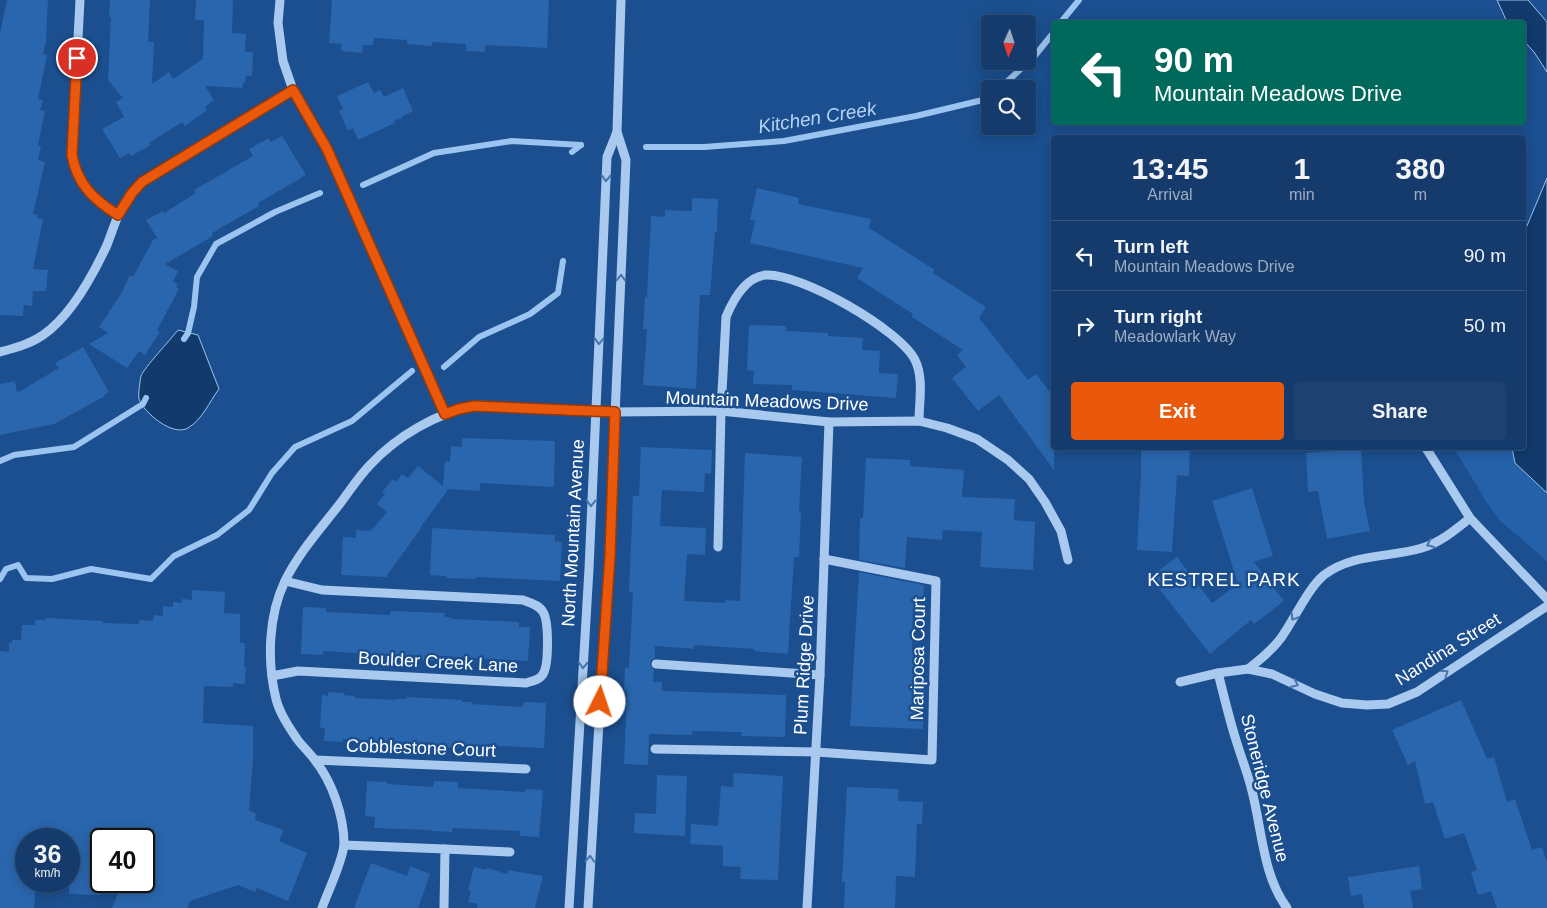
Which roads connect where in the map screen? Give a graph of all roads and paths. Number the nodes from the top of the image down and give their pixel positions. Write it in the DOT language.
graph roads {
  1 [pos="80,0"];
  2 [pos="280,0"];
  3 [pos="621,0"];
  4 [pos="293,90"];
  5 [pos="617,132"];
  6 [pos="118,215"];
  7 [pos="0,352"];
  8 [pos="596,412"];
  9 [pos="615,412"];
  10 [pos="721,412"];
  11 [pos="445,414"];
  12 [pos="919,421"];
  13 [pos="830,422"];
  14 [pos="1427,450"];
  15 [pos="1470,518"];
  16 [pos="718,547"];
  17 [pos="824,559"];
  18 [pos="1068,560"];
  19 [pos="285,581"];
  20 [pos="1547,599"];
  21 [pos="1547,606"];
  22 [pos="656,664"];
  23 [pos="1248,669"];
  24 [pos="1218,673"];
  25 [pos="820,675"];
  26 [pos="272,676"];
  27 [pos="1180,682"];
  28 [pos="655,748"];
  29 [pos="816,752"];
  30 [pos="315,760"];
  31 [pos="526,769"];
  32 [pos="344,845"];
  33 [pos="445,849"];
  34 [pos="510,852"];
  35 [pos="322,908"];
  36 [pos="444,908"];
  37 [pos="569,908"];
  38 [pos="588,908"];
  39 [pos="807,908"];
  40 [pos="1287,908"];
  1 -- 6 [label="street"];
  2 -- 4 [label="street"];
  3 -- 5 [label="street, North Mountain Avenue"];
  4 -- 6 [label="street"];
  4 -- 11 [label="street"];
  5 -- 8 [label="street, North Mountain Avenue, one-way"];
  9 -- 5 [label="street, North Mountain Avenue, one-way"];
  6 -- 7 [label="street"];
  8 -- 9 [label="street, Mountain Meadows Drive"];
  8 -- 11 [label="street, Mountain Meadows Drive"];
  8 -- 37 [label="street, North Mountain Avenue, one-way"];
  9 -- 10 [label="street, Mountain Meadows Drive"];
  38 -- 9 [label="street, North Mountain Avenue, one-way"];
  10 -- 12 [label="street"];
  10 -- 13 [label="street, Mountain Meadows Drive"];
  10 -- 16 [label="street"];
  11 -- 19 [label="street, Mountain Meadows Drive"];
  12 -- 13 [label="street, Mountain Meadows Drive"];
  12 -- 18 [label="street, Mountain Meadows Drive"];
  13 -- 17 [label="street, Plum Ridge Drive"];
  14 -- 15 [label="street"];
  15 -- 20 [label="street"];
  15 -- 23 [label="street, one-way"];
  17 -- 25 [label="street, Plum Ridge Drive"];
  17 -- 29 [label="street, Mariposa Court"];
  19 -- 26 [label="street, Mountain Meadows Drive"];
  19 -- 26 [label="street, Boulder Creek Lane"];
  23 -- 21 [label="street, Nandina Street, one-way"];
  22 -- 25 [label="street"];
  23 -- 24 [label="street, Nandina Street"];
  24 -- 27 [label="street, Nandina Street"];
  24 -- 40 [label="street, Stoneridge Avenue"];
  25 -- 29 [label="street, Plum Ridge Drive"];
  26 -- 30 [label="street, Mountain Meadows Drive"];
  28 -- 29 [label="street"];
  29 -- 39 [label="street, Plum Ridge Drive"];
  30 -- 31 [label="street, Cobblestone Court"];
  30 -- 32 [label="street, Mountain Meadows Drive"];
  32 -- 33 [label="street"];
  32 -- 35 [label="street, Mountain Meadows Drive"];
  33 -- 34 [label="street"];
  33 -- 36 [label="street"];
}
